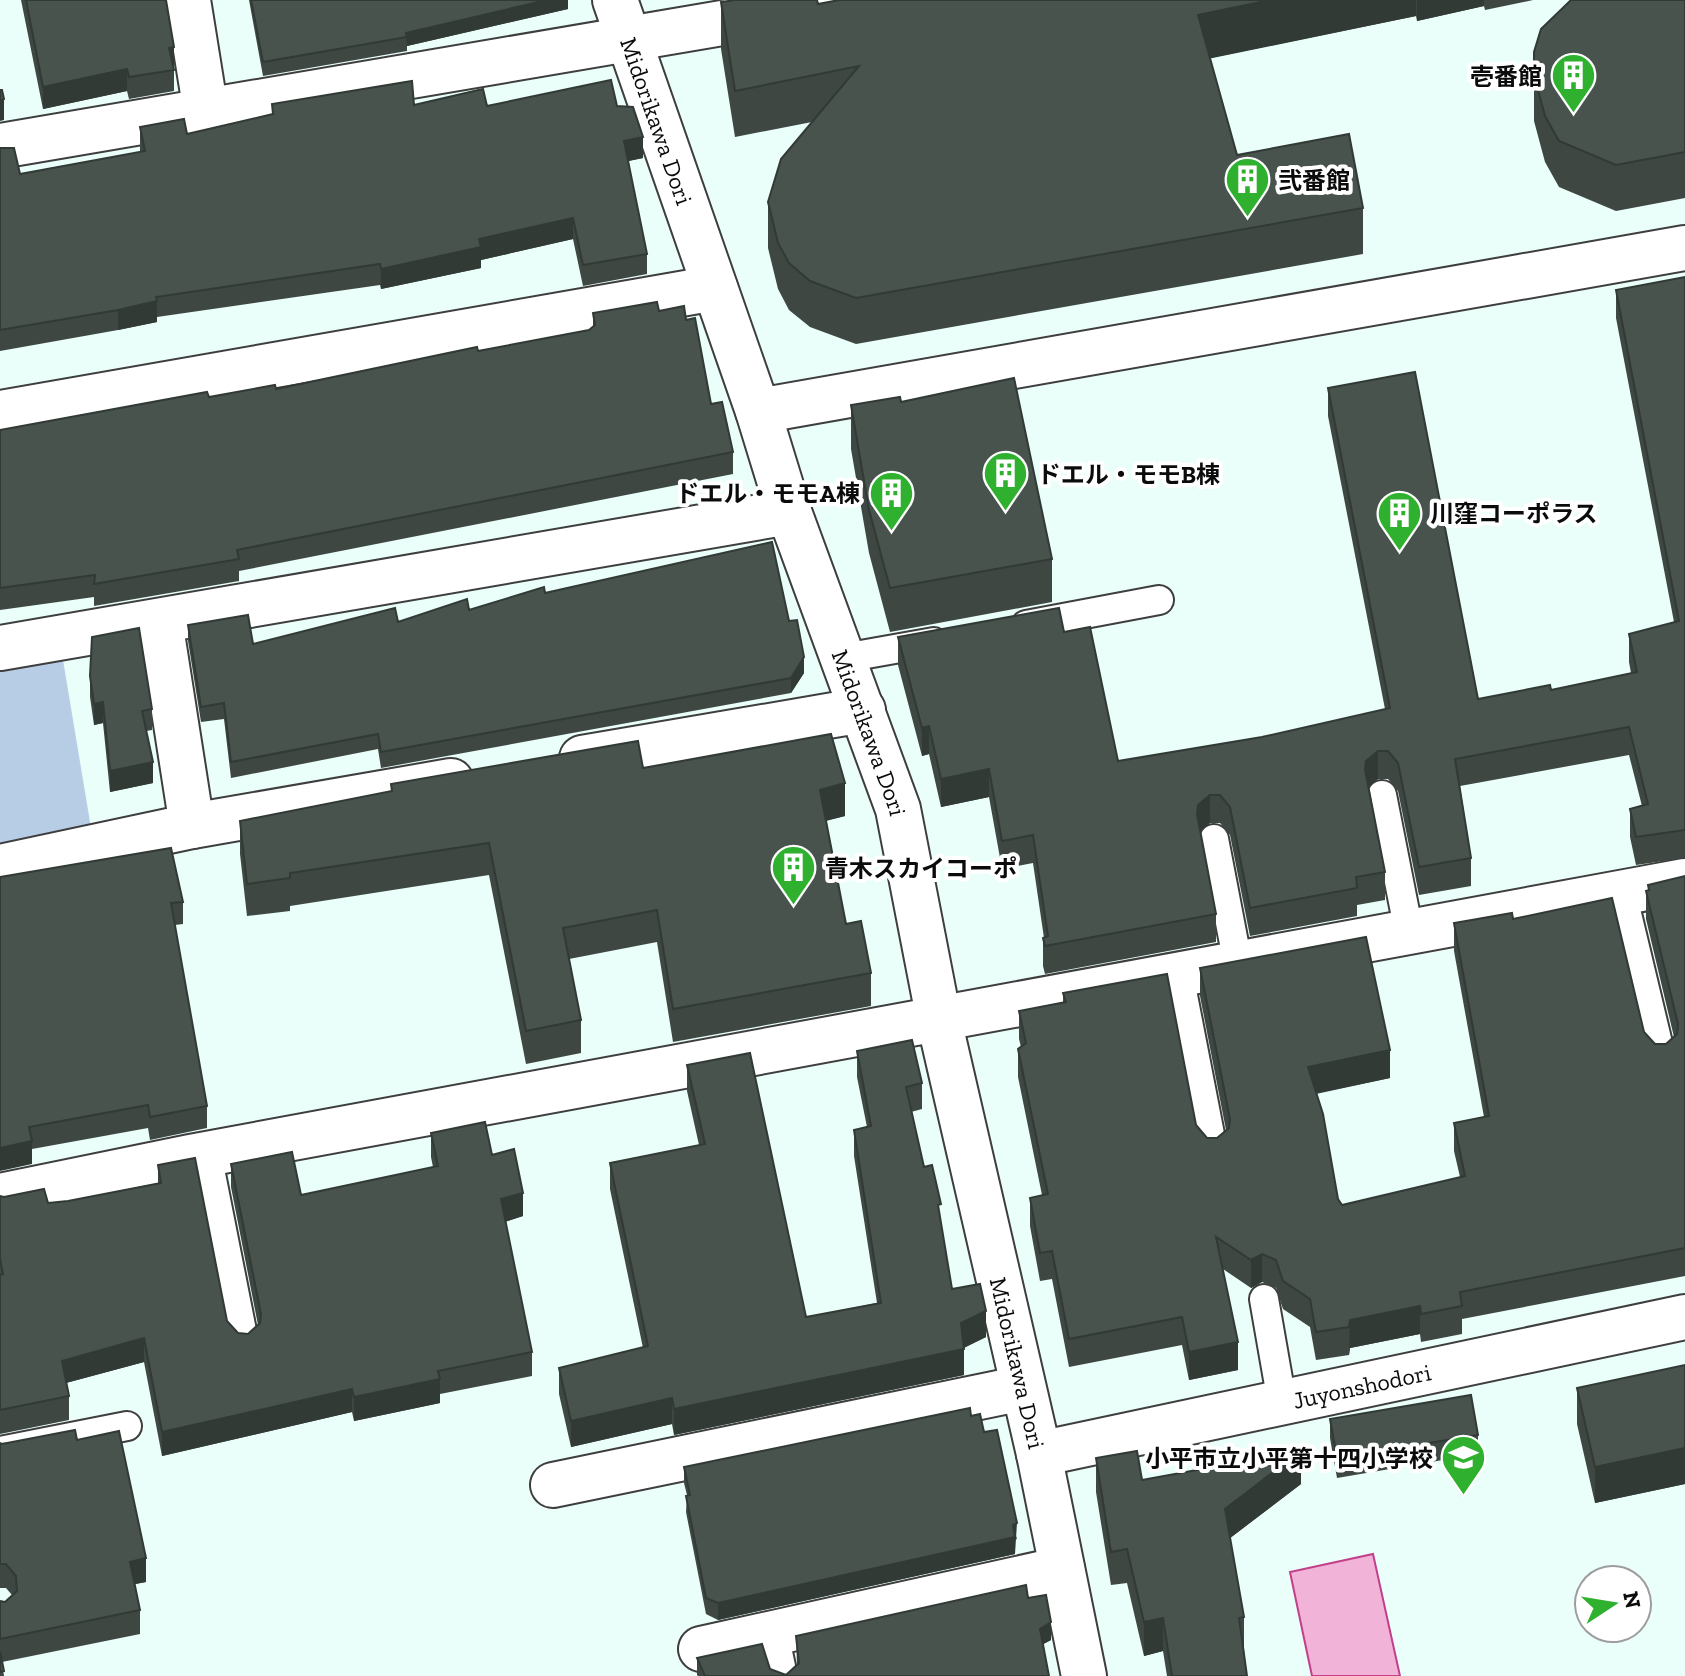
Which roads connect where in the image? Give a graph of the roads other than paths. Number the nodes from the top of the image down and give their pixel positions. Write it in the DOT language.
graph roads {
  1 [pos="188,0"];
  2 [pos="857,0"];
  3 [pos="622,18"];
  4 [pos="206,112"];
  5 [pos="0,146"];
  6 [pos="1685,248"];
  7 [pos="715,288"];
  8 [pos="758,411"];
  9 [pos="0,413"];
  10 [pos="789,512"];
  11 [pos="1159,600"];
  12 [pos="160,621"];
  13 [pos="1006,628"];
  14 [pos="960,637"];
  15 [pos="0,648"];
  16 [pos="844,658"];
  17 [pos="863,710"];
  18 [pos="546,764"];
  19 [pos="484,775"];
  20 [pos="1382,795"];
  21 [pos="192,826"];
  22 [pos="1214,839"];
  23 [pos="0,867"];
  24 [pos="1685,881"];
  25 [pos="1622,893"];
  26 [pos="1409,932"];
  27 [pos="1238,964"];
  28 [pos="1179,975"];
  29 [pos="939,1020"];
  30 [pos="1661,1056"];
  31 [pos="1213,1150"];
  32 [pos="207,1154"];
  33 [pos="0,1196"];
  34 [pos="1264,1299"];
  35 [pos="1685,1317"];
  36 [pos="244,1341"];
  37 [pos="1023,1388"];
  38 [pos="1282,1402"];
  39 [pos="127,1426"];
  40 [pos="0,1451"];
  41 [pos="1039,1454"];
  42 [pos="553,1485"];
  43 [pos="1062,1569"];
  44 [pos="774,1633"];
  45 [pos="701,1649"];
  46 [pos="783,1676"];
  47 [pos="1084,1676"];
  1 -- 4 [label="street"];
  2 -- 3 [label="street"];
  3 -- 4 [label="street"];
  3 -- 7 [label="street, Midorikawa Dori"];
  4 -- 5 [label="street"];
  6 -- 8 [label="street"];
  7 -- 8 [label="street, Midorikawa Dori"];
  7 -- 9 [label="street"];
  8 -- 10 [label="street, Midorikawa Dori"];
  10 -- 12 [label="street"];
  10 -- 16 [label="street, Midorikawa Dori"];
  11 -- 13 [label="lane"];
  12 -- 15 [label="street"];
  12 -- 21 [label="street"];
  14 -- 16 [label="lane"];
  16 -- 17 [label="street, Midorikawa Dori"];
  17 -- 18 [label="street"];
  17 -- 29 [label="street, Midorikawa Dori"];
  19 -- 21 [label="street"];
  20 -- 26 [label="lane"];
  21 -- 23 [label="street"];
  22 -- 27 [label="lane"];
  24 -- 25 [label="street"];
  25 -- 26 [label="street"];
  25 -- 30 [label="lane"];
  26 -- 27 [label="street"];
  27 -- 28 [label="street"];
  28 -- 29 [label="street"];
  28 -- 31 [label="lane"];
  29 -- 32 [label="street"];
  29 -- 37 [label="street, Midorikawa Dori"];
  32 -- 33 [label="street"];
  32 -- 36 [label="lane"];
  34 -- 38 [label="lane"];
  35 -- 38 [label="street, Juyonshodori"];
  37 -- 41 [label="street, Midorikawa Dori"];
  37 -- 42 [label="street"];
  38 -- 41 [label="street, Juyonshodori"];
  39 -- 40 [label="lane"];
  41 -- 43 [label="street, Midorikawa Dori"];
  43 -- 44 [label="street"];
  43 -- 47 [label="street, Midorikawa Dori"];
  44 -- 45 [label="street"];
  44 -- 46 [label="lane"];
}
